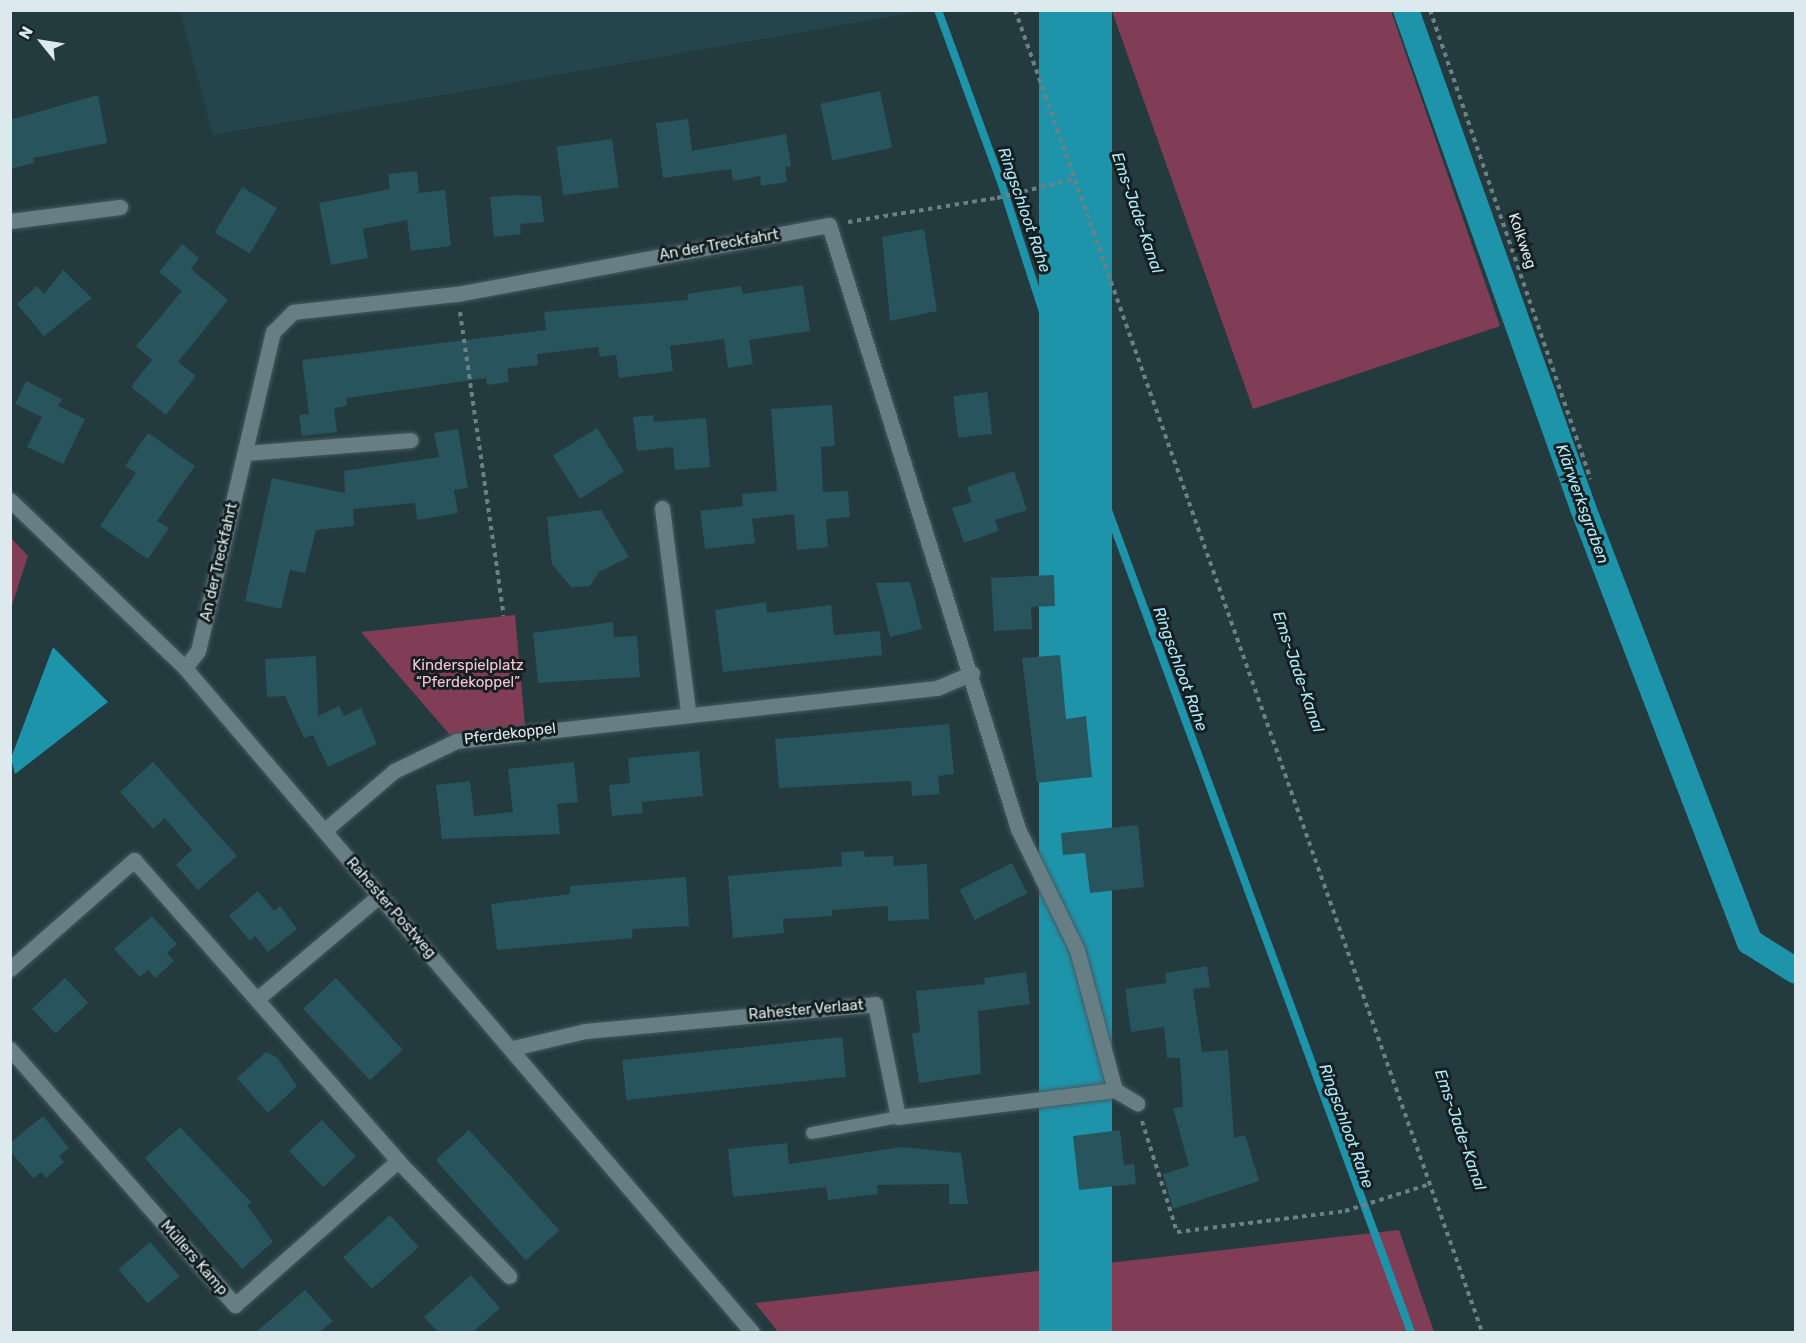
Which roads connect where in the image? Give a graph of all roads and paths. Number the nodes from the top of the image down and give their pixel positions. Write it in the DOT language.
graph roads {
  1 [pos="1015,10"];
  2 [pos="1430,10"];
  3 [pos="1074,179"];
  4 [pos="120,207"];
  5 [pos="10,221"];
  6 [pos="829,225"];
  7 [pos="457,294"];
  8 [pos="410,440"];
  9 [pos="246,453"];
  10 [pos="1591,479"];
  11 [pos="10,500"];
  12 [pos="662,508"];
  13 [pos="504,616"];
  14 [pos="185,668"];
  15 [pos="972,673"];
  16 [pos="688,712"];
  17 [pos="325,830"];
  18 [pos="379,896"];
  19 [pos="10,969"];
  20 [pos="257,999"];
  21 [pos="10,1048"];
  22 [pos="513,1048"];
  23 [pos="1115,1090"];
  24 [pos="1137,1103"];
  25 [pos="897,1117"];
  26 [pos="812,1133"];
  27 [pos="398,1161"];
  28 [pos="1430,1184"];
  29 [pos="509,1276"];
  30 [pos="752,1332"];
  31 [pos="1482,1332"];
  1 -- 3 [label="path"];
  2 -- 10 [label="path, Kolkweg"];
  3 -- 6 [label="path"];
  3 -- 28 [label="path"];
  4 -- 5 [label="street"];
  6 -- 7 [label="street, An der Treckfahrt"];
  6 -- 15 [label="street"];
  7 -- 9 [label="street, An der Treckfahrt"];
  7 -- 13 [label="path"];
  8 -- 9 [label="street"];
  9 -- 14 [label="street, An der Treckfahrt"];
  11 -- 14 [label="street, Rahester Postweg"];
  12 -- 16 [label="street"];
  14 -- 17 [label="street, Rahester Postweg"];
  15 -- 16 [label="street, Pferdekoppel"];
  15 -- 23 [label="street"];
  16 -- 17 [label="street, Pferdekoppel"];
  17 -- 18 [label="street, Rahester Postweg"];
  18 -- 20 [label="street"];
  18 -- 22 [label="street, Rahester Postweg"];
  19 -- 20 [label="street"];
  20 -- 27 [label="street"];
  21 -- 27 [label="street, Müllers Kamp"];
  22 -- 25 [label="street, Rahester Verlaat"];
  22 -- 30 [label="street, Rahester Postweg"];
  23 -- 24 [label="street"];
  23 -- 25 [label="street"];
  24 -- 28 [label="path"];
  25 -- 26 [label="lane"];
  27 -- 29 [label="street"];
  28 -- 31 [label="path"];
}
